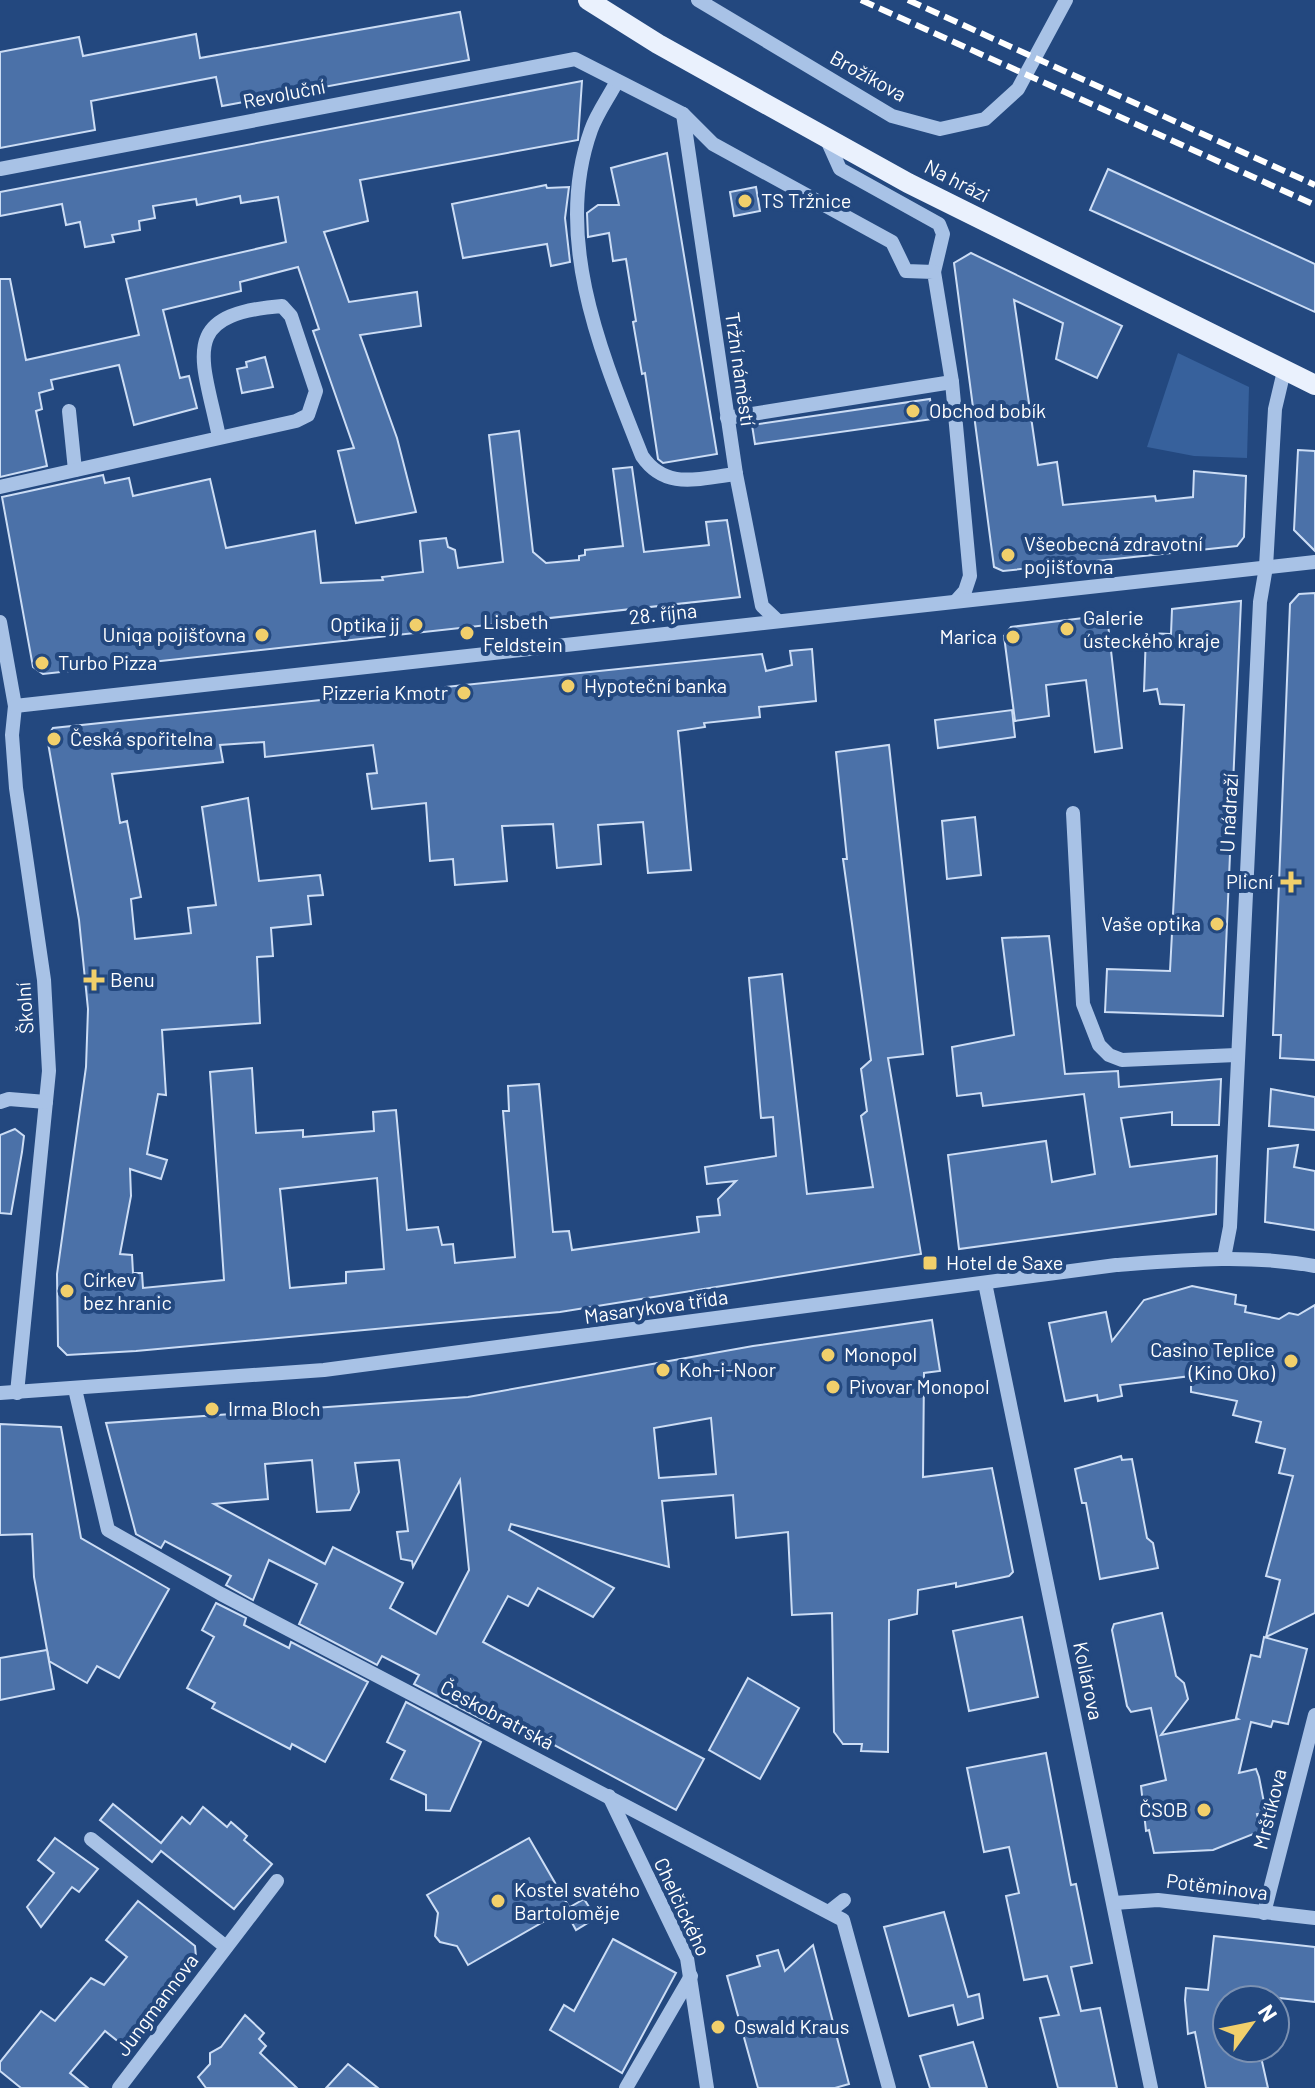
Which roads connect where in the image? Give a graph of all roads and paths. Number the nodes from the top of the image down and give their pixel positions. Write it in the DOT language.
graph roads {
  1 [pos="588,0"];
  2 [pos="698,0"];
  3 [pos="1066,0"];
  4 [pos="617,81"];
  5 [pos="683,114"];
  6 [pos="827,140"];
  7 [pos="0,169"];
  8 [pos="934,272"];
  9 [pos="1284,371"];
  10 [pos="952,382"];
  11 [pos="1315,385"];
  12 [pos="69,411"];
  13 [pos="727,418"];
  14 [pos="219,437"];
  15 [pos="75,470"];
  16 [pos="736,474"];
  17 [pos="0,487"];
  18 [pos="1315,562"];
  19 [pos="1266,567"];
  20 [pos="956,601"];
  21 [pos="778,621"];
  22 [pos="0,622"];
  23 [pos="15,706"];
  24 [pos="6,736"];
  25 [pos="1073,813"];
  26 [pos="1236,1055"];
  27 [pos="0,1102"];
  28 [pos="46,1102"];
  29 [pos="1224,1258"];
  30 [pos="1315,1266"];
  31 [pos="985,1283"];
  32 [pos="75,1389"];
  33 [pos="0,1393"];
  34 [pos="17,1393"];
  35 [pos="1315,1715"];
  36 [pos="609,1796"];
  37 [pos="91,1839"];
  38 [pos="277,1881"];
  39 [pos="844,1900"];
  40 [pos="1114,1903"];
  41 [pos="830,1911"];
  42 [pos="1264,1913"];
  43 [pos="1315,1918"];
  44 [pos="226,1947"];
  45 [pos="691,1976"];
  46 [pos="119,2088"];
  47 [pos="626,2088"];
  48 [pos="707,2088"];
  49 [pos="889,2088"];
  50 [pos="1151,2088"];
  1 -- 6 [label="main road, Na hrázi"];
  2 -- 3 [label="street, Brožíkova"];
  4 -- 5 [label="street"];
  4 -- 7 [label="street, Revoluční"];
  4 -- 16 [label="street"];
  5 -- 8 [label="street"];
  5 -- 13 [label="street, Tržní náměstí"];
  6 -- 8 [label="street"];
  6 -- 9 [label="main road, Na hrázi"];
  8 -- 10 [label="street"];
  9 -- 11 [label="main road, Na hrázi"];
  9 -- 19 [label="street, U nádraží"];
  10 -- 13 [label="street"];
  10 -- 20 [label="street"];
  12 -- 15 [label="street"];
  13 -- 16 [label="street, Tržní náměstí"];
  14 -- 14 [label="street"];
  14 -- 15 [label="street"];
  15 -- 17 [label="street"];
  16 -- 21 [label="street, Tržní náměstí"];
  18 -- 19 [label="street, 28. října"];
  19 -- 20 [label="street, 28. října"];
  19 -- 26 [label="street, U nádraží"];
  20 -- 21 [label="street, 28. října"];
  21 -- 23 [label="street, 28. října"];
  22 -- 23 [label="street, Školní"];
  23 -- 24 [label="street, Školní"];
  24 -- 28 [label="street, Školní"];
  25 -- 26 [label="street"];
  26 -- 29 [label="street, U nádraží"];
  27 -- 28 [label="street"];
  28 -- 34 [label="street, Školní"];
  29 -- 30 [label="street, Masarykova třída"];
  29 -- 31 [label="street, Masarykova třída"];
  31 -- 32 [label="street, Masarykova třída"];
  31 -- 40 [label="street, Kollárova"];
  32 -- 34 [label="street, Masarykova třída"];
  32 -- 36 [label="street, Českobratrská"];
  33 -- 34 [label="street, Masarykova třída"];
  35 -- 42 [label="street, Mrštíkova"];
  36 -- 41 [label="street, Českobratrská"];
  36 -- 45 [label="street, Chelčického"];
  37 -- 44 [label="street, Jungmannova"];
  38 -- 44 [label="street, Jungmannova"];
  39 -- 41 [label="street"];
  40 -- 42 [label="street, Potěminova"];
  40 -- 50 [label="street, Kollárova"];
  41 -- 49 [label="street"];
  42 -- 43 [label="street, Potěminova"];
  44 -- 46 [label="street, Jungmannova"];
  45 -- 47 [label="street"];
  45 -- 48 [label="street, Chelčického"];
}
